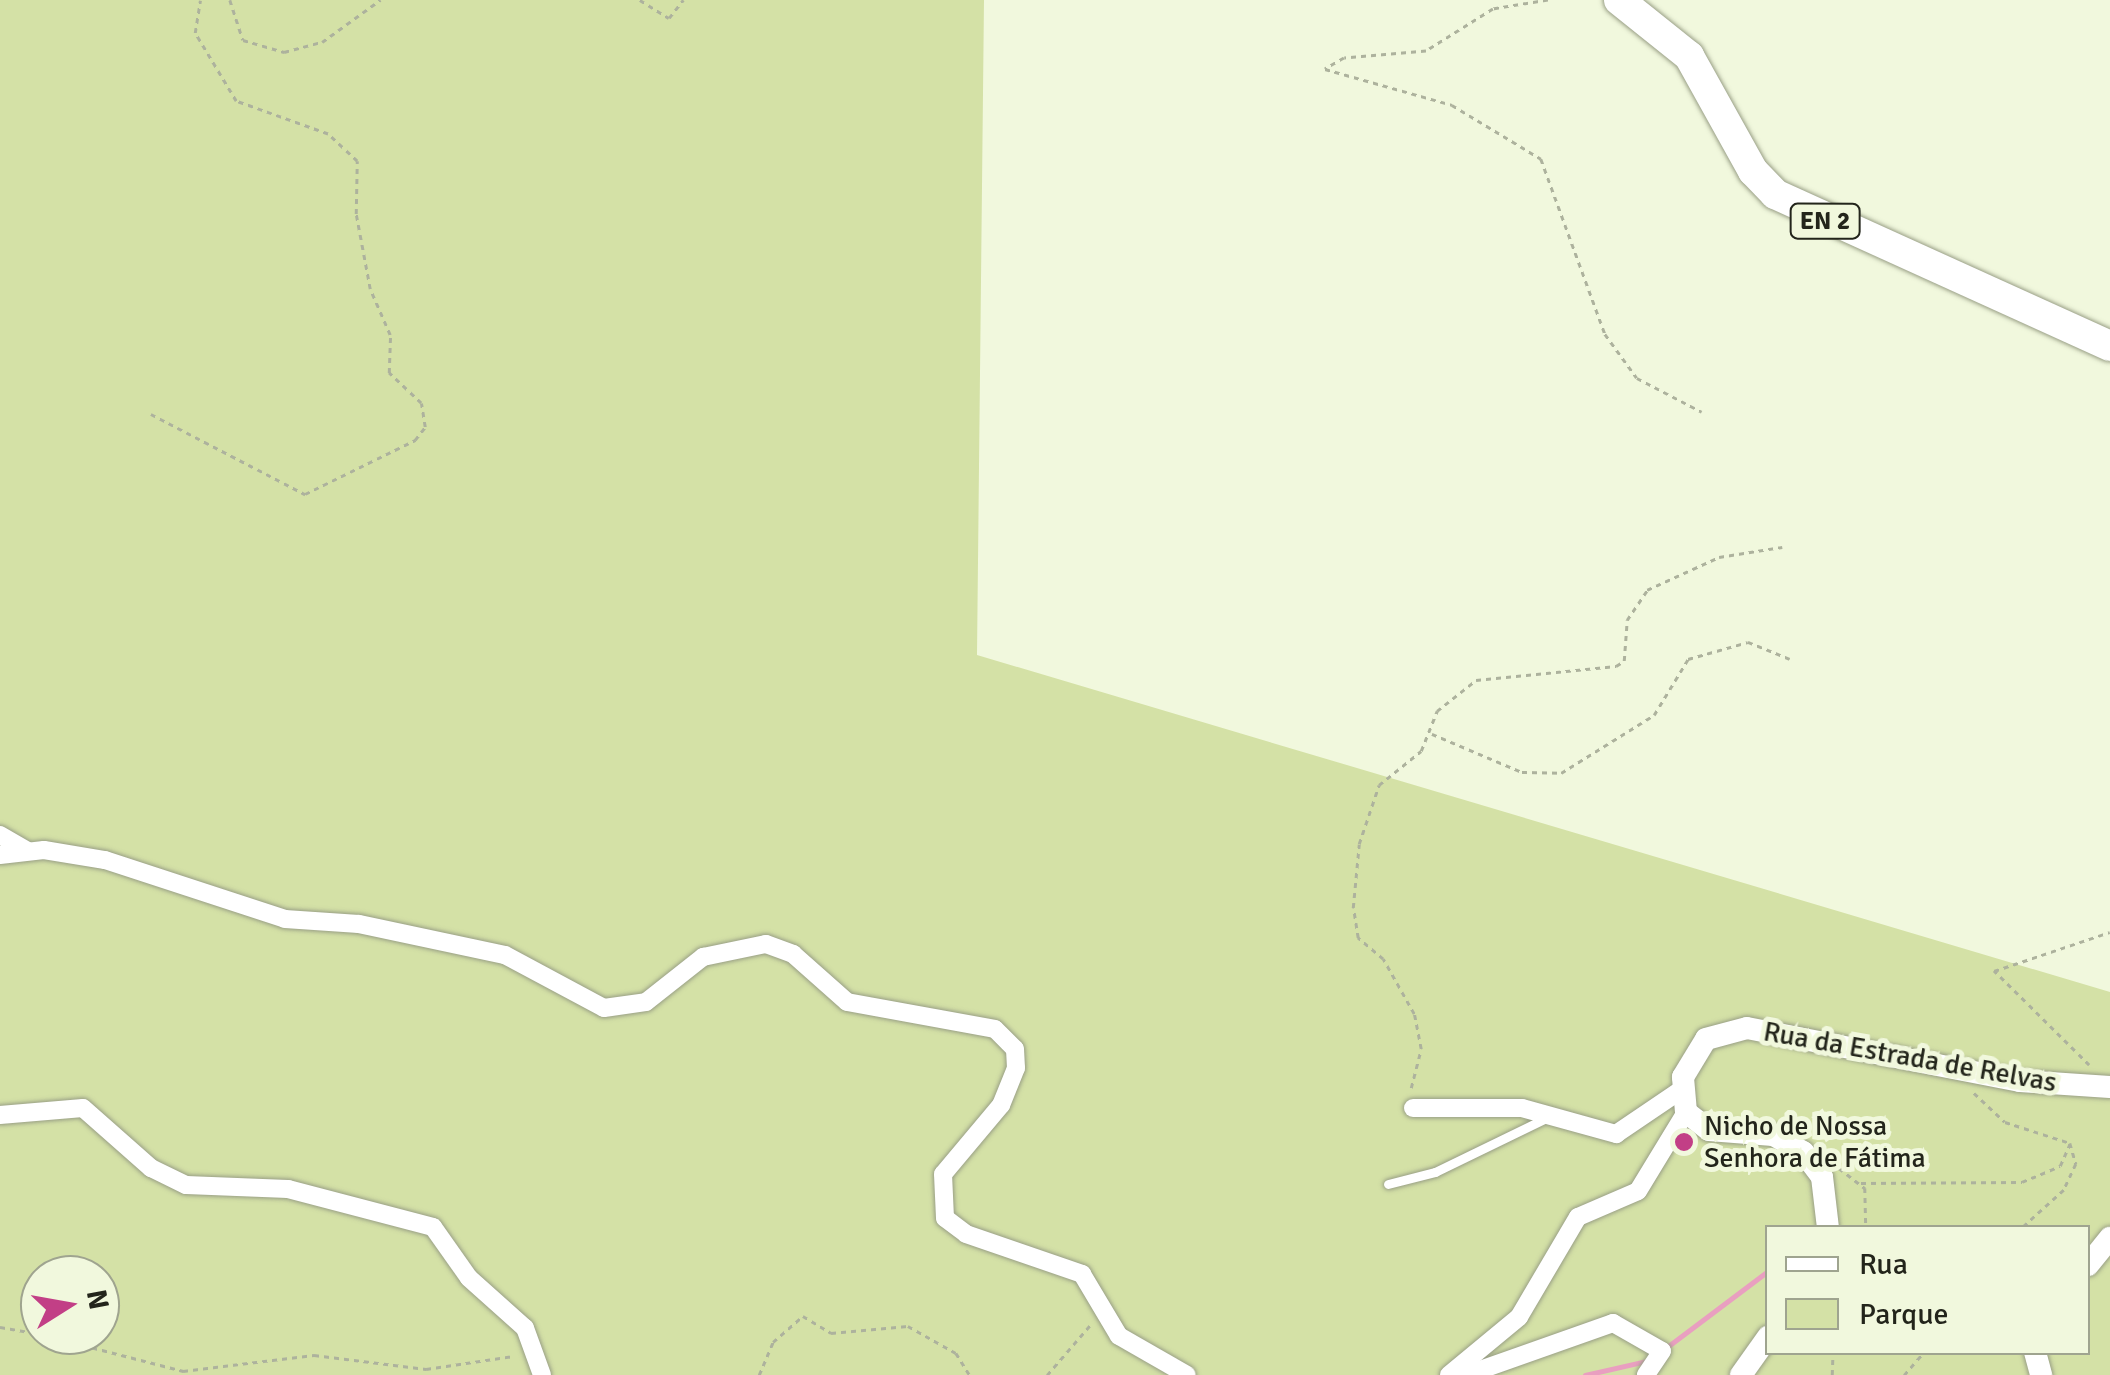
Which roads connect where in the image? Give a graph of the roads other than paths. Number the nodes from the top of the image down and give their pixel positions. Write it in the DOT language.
graph roads {
  1 [pos="1619,0"];
  2 [pos="2110,346"];
  3 [pos="0,835"];
  4 [pos="28,851"];
  5 [pos="0,856"];
  6 [pos="2106,1080"];
  7 [pos="1683,1101"];
  8 [pos="1413,1108"];
  9 [pos="0,1115"];
  10 [pos="1550,1117"];
  11 [pos="1388,1184"];
  12 [pos="1827,1225"];
  13 [pos="2110,1238"];
  14 [pos="2090,1263"];
  15 [pos="1765,1340"];
  16 [pos="542,1375"];
  17 [pos="1187,1375"];
  18 [pos="1448,1375"];
  19 [pos="1466,1375"];
  20 [pos="1646,1375"];
  21 [pos="1741,1375"];
  1 -- 2 [label="main road, EN 2"];
  3 -- 4 [label="street"];
  4 -- 5 [label="street"];
  4 -- 17 [label="street"];
  6 -- 7 [label="street, Rua da Estrada de Relvas"];
  7 -- 10 [label="street"];
  7 -- 12 [label="street"];
  7 -- 18 [label="street"];
  8 -- 10 [label="street"];
  9 -- 16 [label="street"];
  10 -- 11 [label="lane"];
  13 -- 14 [label="street"];
  15 -- 21 [label="street"];
  19 -- 20 [label="street"];
}
